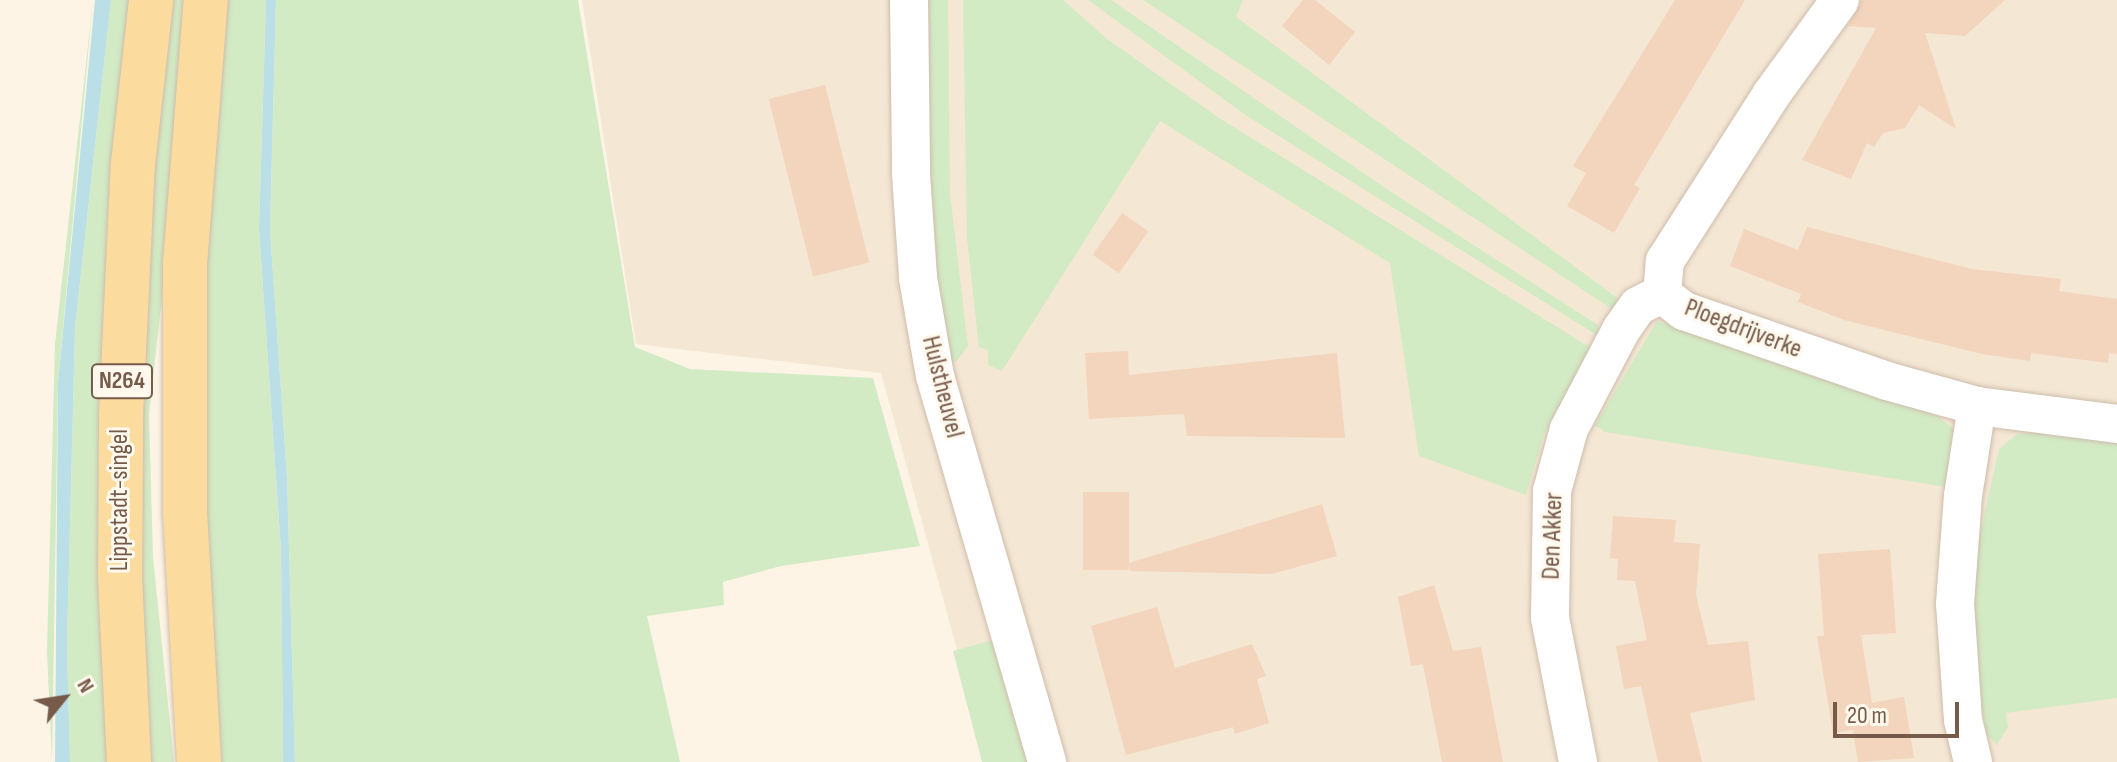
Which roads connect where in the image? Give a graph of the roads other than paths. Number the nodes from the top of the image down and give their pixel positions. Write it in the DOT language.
graph roads {
  1 [pos="151,0"];
  2 [pos="206,0"];
  3 [pos="909,0"];
  4 [pos="1840,0"];
  5 [pos="1662,294"];
  6 [pos="1977,406"];
  7 [pos="2117,424"];
  8 [pos="129,762"];
  9 [pos="199,762"];
  10 [pos="1047,762"];
  11 [pos="1578,762"];
  12 [pos="1973,762"];
  1 -- 8 [label="main road, Lippstadt-singel / N264"];
  2 -- 9 [label="main road, N264"];
  3 -- 10 [label="street, Hulstheuvel"];
  4 -- 5 [label="street, Ploegdrijverke"];
  5 -- 6 [label="street, Ploegdrijverke"];
  5 -- 11 [label="street, Den Akker"];
  6 -- 7 [label="street, Ploegdrijverke"];
  6 -- 12 [label="street"];
}
